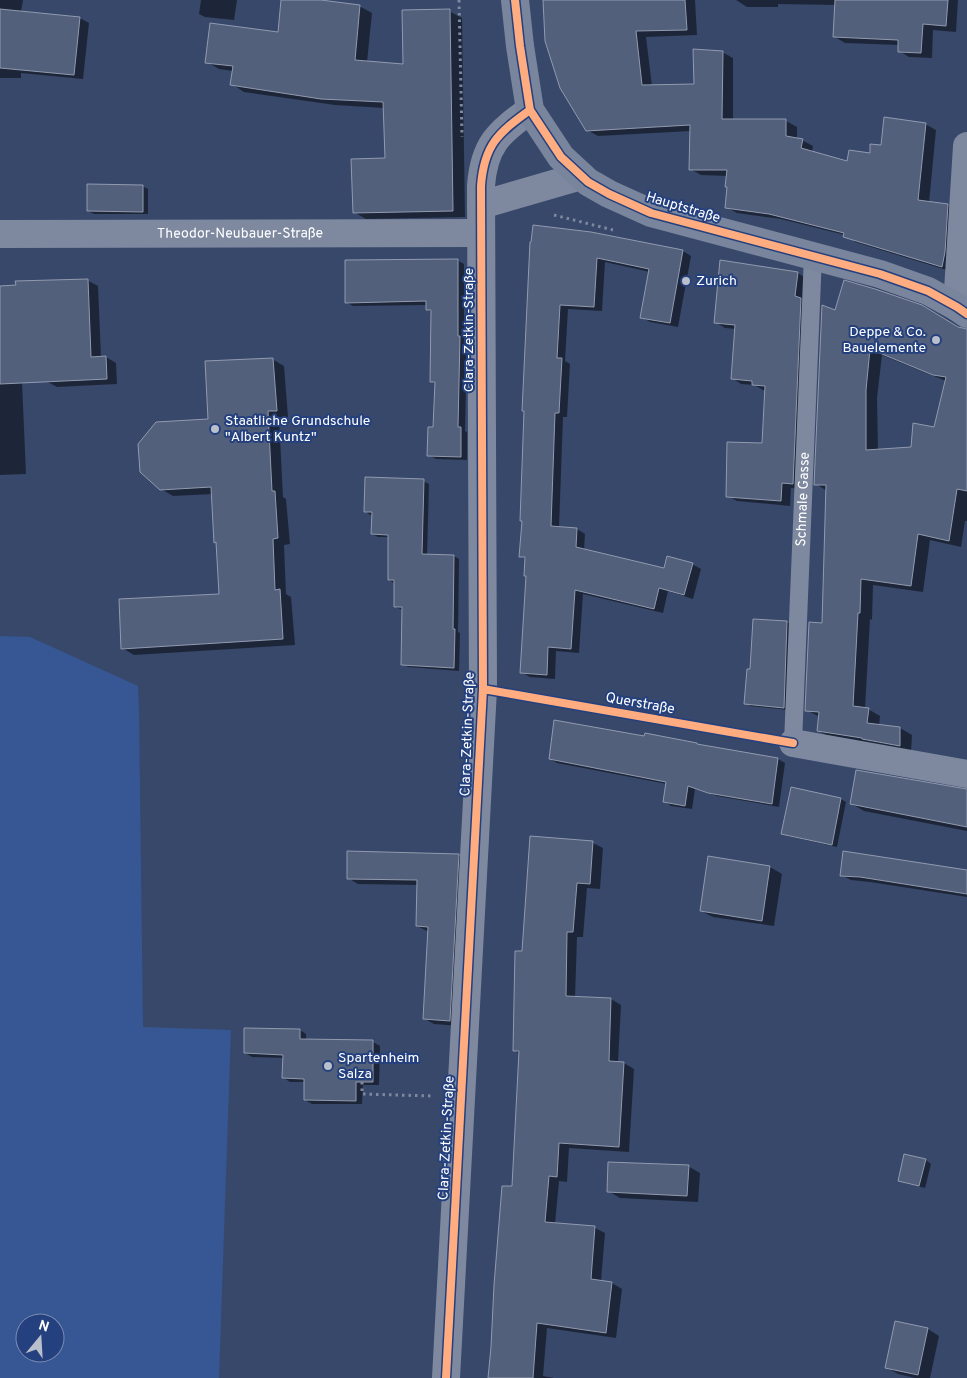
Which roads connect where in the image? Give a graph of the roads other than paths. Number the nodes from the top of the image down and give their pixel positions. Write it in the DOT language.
graph roads {
  1 [pos="515,0"];
  2 [pos="530,110"];
  3 [pos="967,146"];
  4 [pos="581,176"];
  5 [pos="481,205"];
  6 [pos="0,234"];
  7 [pos="481,234"];
  8 [pos="813,255"];
  9 [pos="962,310"];
  10 [pos="793,743"];
  11 [pos="967,774"];
  12 [pos="446,1378"];
  1 -- 2 [label="street, Hauptstraße"];
  2 -- 4 [label="street, Hauptstraße"];
  2 -- 5 [label="street, Clara-Zetkin-Straße"];
  3 -- 9 [label="street"];
  4 -- 5 [label="street"];
  4 -- 8 [label="street, Hauptstraße"];
  5 -- 7 [label="street, Clara-Zetkin-Straße"];
  6 -- 7 [label="street, Theodor-Neubauer-Straße"];
  7 -- 12 [label="street, Clara-Zetkin-Straße"];
  8 -- 9 [label="street, Hauptstraße"];
  8 -- 10 [label="lane, Schmale Gasse"];
  10 -- 11 [label="street"];
}
